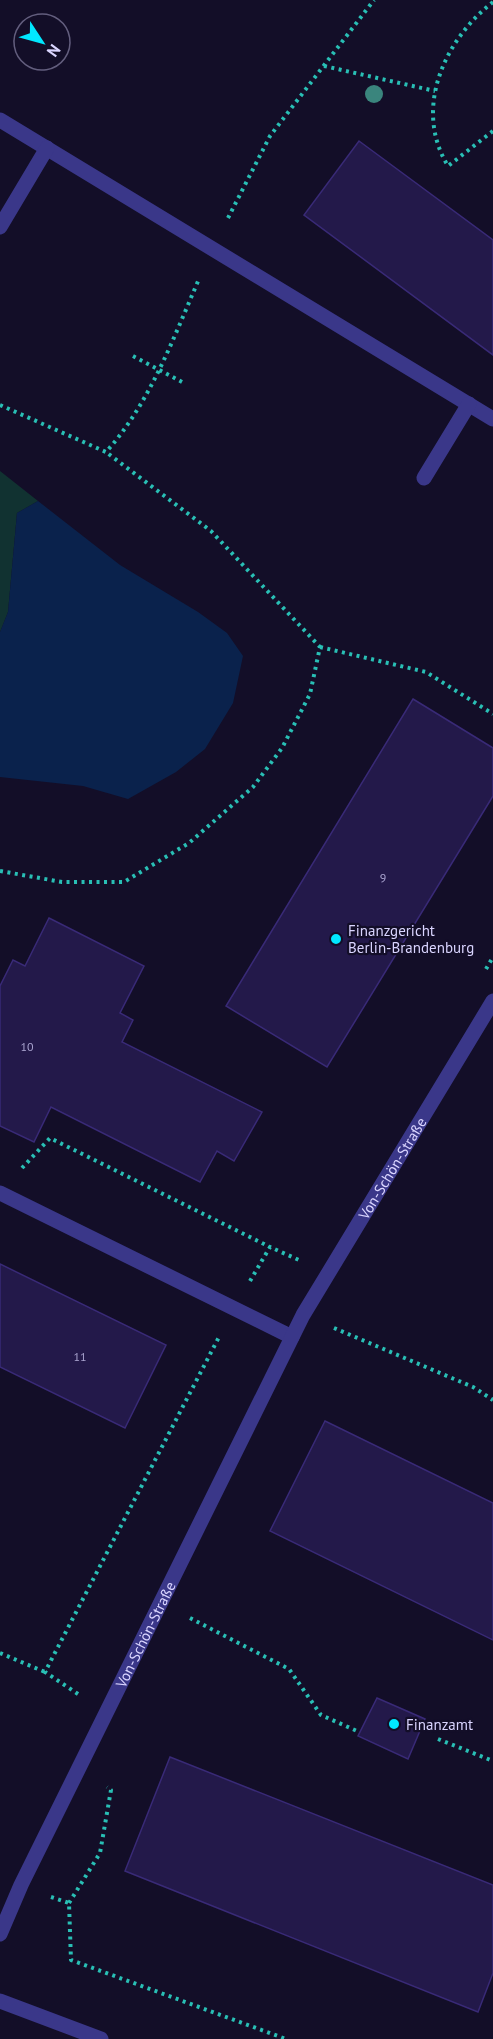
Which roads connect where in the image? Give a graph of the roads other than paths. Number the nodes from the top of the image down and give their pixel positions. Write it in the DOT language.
graph roads {
  1 [pos="0,120"];
  2 [pos="47,148"];
  3 [pos="0,227"];
  4 [pos="470,404"];
  5 [pos="493,419"];
  6 [pos="424,478"];
  7 [pos="493,1001"];
  8 [pos="0,1193"];
  9 [pos="292,1337"];
  10 [pos="0,1934"];
  11 [pos="0,2001"];
  12 [pos="101,2039"];
  1 -- 2 [label="street"];
  2 -- 3 [label="street"];
  2 -- 4 [label="street"];
  4 -- 5 [label="street"];
  4 -- 6 [label="street"];
  7 -- 9 [label="street, Von-Schön-Straße"];
  8 -- 9 [label="street"];
  9 -- 10 [label="street, Von-Schön-Straße"];
  11 -- 12 [label="street"];
}
